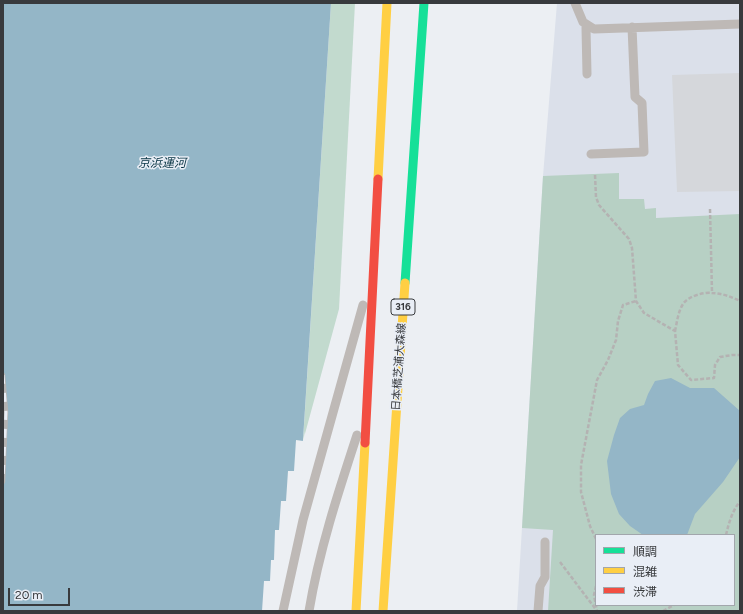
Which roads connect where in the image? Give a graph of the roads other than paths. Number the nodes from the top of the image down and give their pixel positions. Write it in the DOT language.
graph roads {
  1 [pos="387,3"];
  2 [pos="424,3"];
  3 [pos="575,3"];
  4 [pos="740,24"];
  5 [pos="587,25"];
  6 [pos="632,27"];
  7 [pos="587,74"];
  8 [pos="591,154"];
  9 [pos="374,265"];
  10 [pos="366,407"];
  11 [pos="545,542"];
  12 [pos="283,611"];
  13 [pos="309,611"];
  14 [pos="356,611"];
  15 [pos="383,611"];
  16 [pos="538,611"];
  1 -- 9 [label="main road"];
  2 -- 15 [label="main road, 日本橋芝浦大森線 / 316"];
  3 -- 5 [label="lane"];
  4 -- 6 [label="lane"];
  5 -- 6 [label="lane"];
  5 -- 7 [label="lane"];
  6 -- 8 [label="lane"];
  9 -- 10 [label="main road"];
  9 -- 12 [label="lane"];
  10 -- 13 [label="lane"];
  10 -- 14 [label="main road"];
  11 -- 16 [label="lane"];
}
